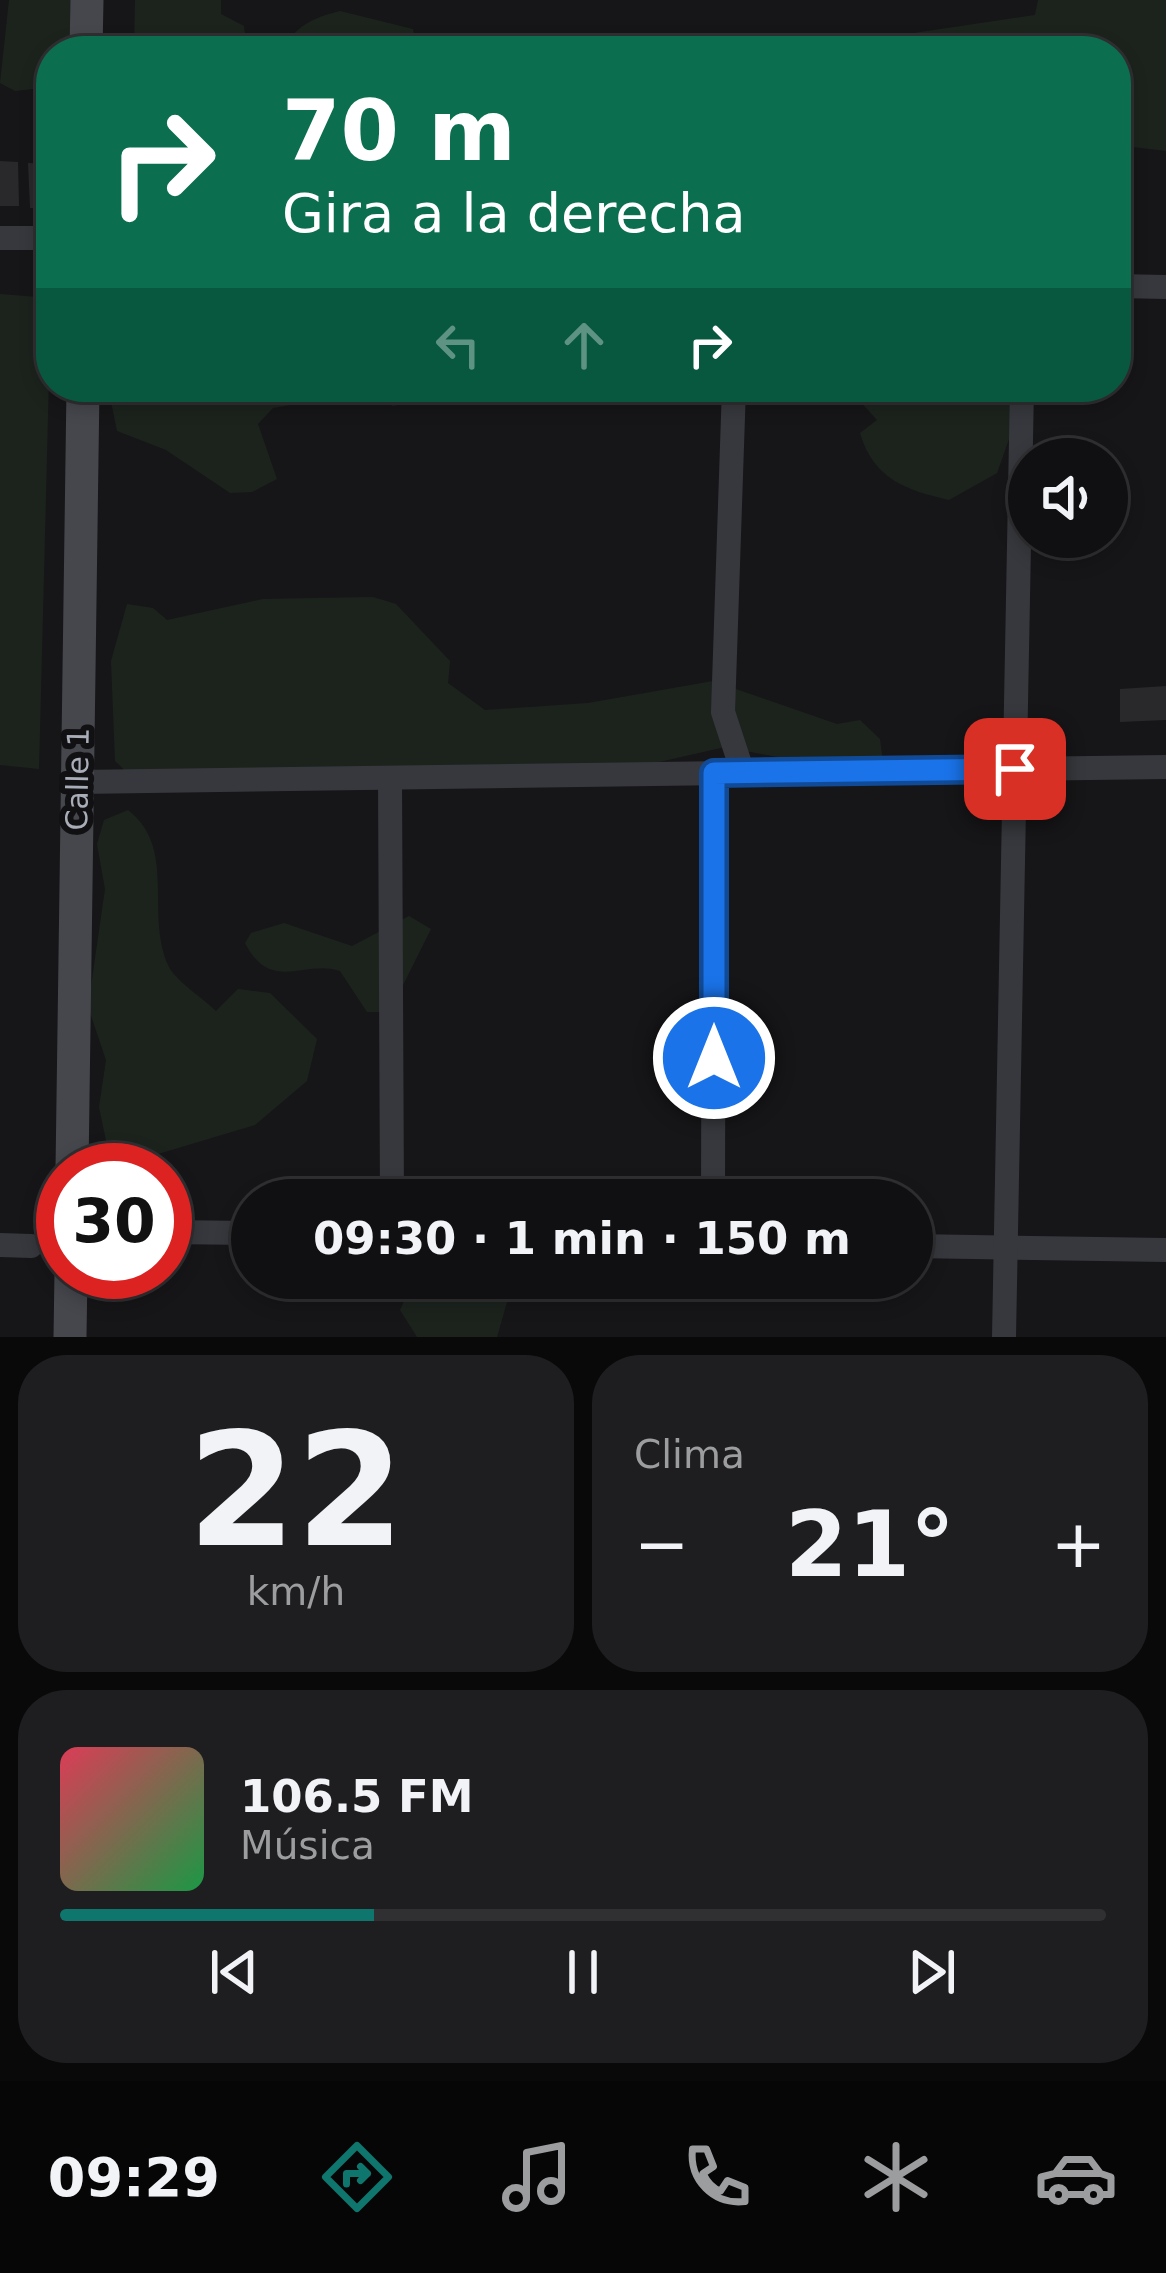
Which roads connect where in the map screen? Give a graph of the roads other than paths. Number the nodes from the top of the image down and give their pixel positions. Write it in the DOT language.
graph roads {
  1 [pos="87,0"];
  2 [pos="86,36"];
  3 [pos="0,238"];
  4 [pos="36,238"];
  5 [pos="1131,286"];
  6 [pos="1166,287"];
  7 [pos="83,402"];
  8 [pos="733,402"];
  9 [pos="1022,402"];
  10 [pos="1166,767"];
  11 [pos="1015,769"];
  12 [pos="742,772"];
  13 [pos="714,773"];
  14 [pos="390,778"];
  15 [pos="77,782"];
  16 [pos="72,1143"];
  17 [pos="392,1179"];
  18 [pos="713,1179"];
  19 [pos="192,1232"];
  20 [pos="231,1233"];
  21 [pos="0,1245"];
  22 [pos="31,1246"];
  23 [pos="933,1246"];
  24 [pos="1006,1247"];
  25 [pos="1166,1250"];
  26 [pos="71,1299"];
  27 [pos="70,1337"];
  28 [pos="1004,1337"];
  1 -- 2 [label="street"];
  3 -- 4 [label="street"];
  5 -- 6 [label="street"];
  7 -- 15 [label="street, Calle 1"];
  8 -- 12 [label="street"];
  9 -- 11 [label="street"];
  10 -- 11 [label="street"];
  11 -- 12 [label="street"];
  11 -- 24 [label="street"];
  12 -- 13 [label="street"];
  13 -- 14 [label="street"];
  13 -- 18 [label="street"];
  14 -- 15 [label="street"];
  14 -- 17 [label="street"];
  15 -- 16 [label="street, Calle 1"];
  19 -- 20 [label="street"];
  21 -- 22 [label="street"];
  23 -- 24 [label="street"];
  24 -- 25 [label="street"];
  24 -- 28 [label="street"];
  26 -- 27 [label="street"];
}
